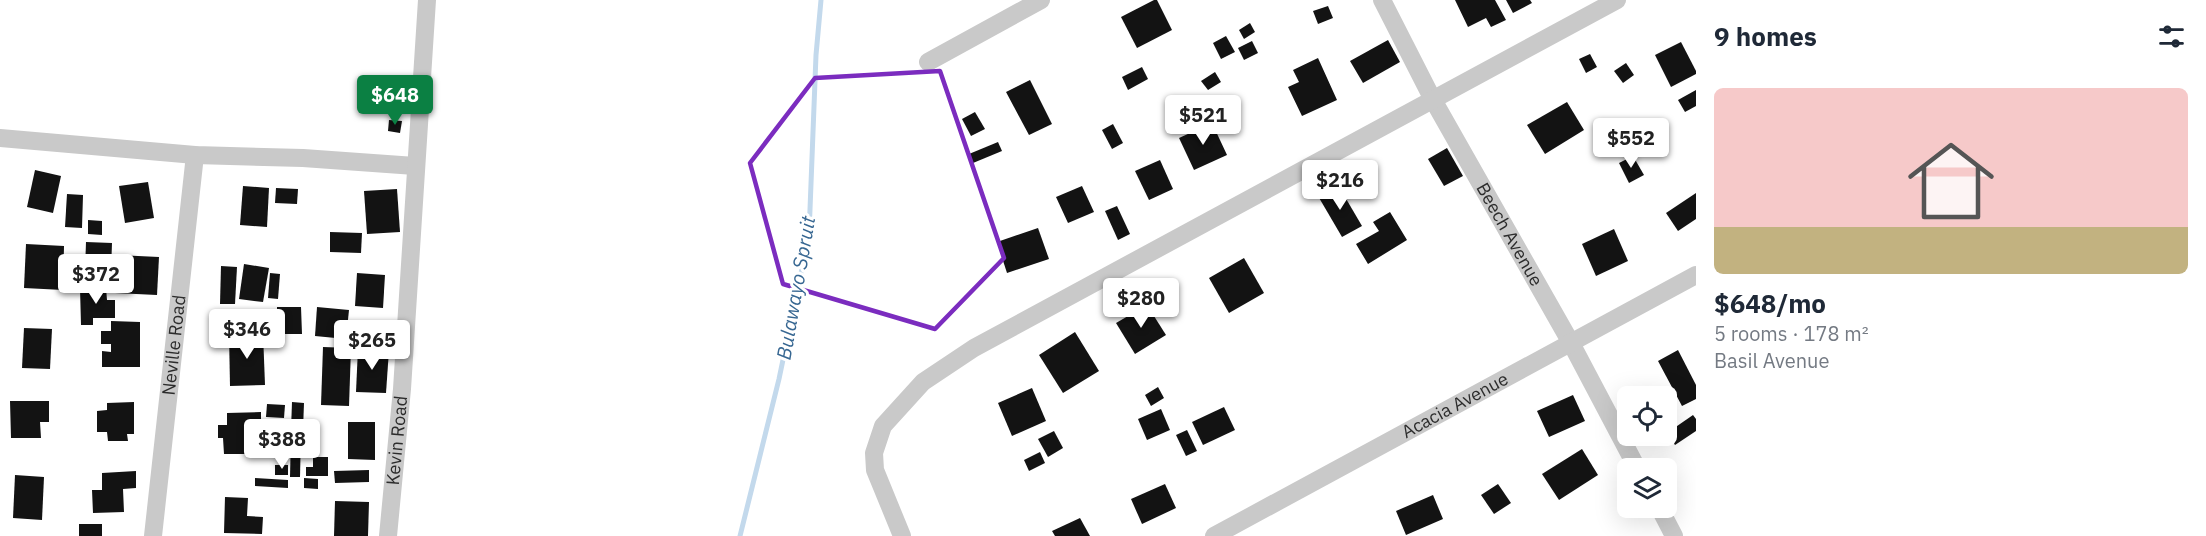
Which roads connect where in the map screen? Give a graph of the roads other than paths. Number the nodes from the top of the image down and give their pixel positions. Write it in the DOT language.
graph roads {
  1 [pos="427,0"];
  2 [pos="1041,0"];
  3 [pos="1382,0"];
  4 [pos="1617,0"];
  5 [pos="928,62"];
  6 [pos="1432,98"];
  7 [pos="0,138"];
  8 [pos="195,155"];
  9 [pos="416,166"];
  10 [pos="1696,275"];
  11 [pos="1571,343"];
  12 [pos="1632,458"];
  13 [pos="1665,518"];
  14 [pos="153,536"];
  15 [pos="388,536"];
  16 [pos="902,536"];
  17 [pos="1214,536"];
  18 [pos="1674,536"];
  1 -- 9 [label="street, Kevin Road"];
  2 -- 5 [label="street"];
  3 -- 6 [label="street, Beech Avenue"];
  4 -- 6 [label="street"];
  6 -- 11 [label="street, Beech Avenue"];
  6 -- 16 [label="street"];
  7 -- 8 [label="street"];
  8 -- 9 [label="street"];
  8 -- 14 [label="street, Neville Road"];
  9 -- 15 [label="street, Kevin Road"];
  10 -- 11 [label="street, Acacia Avenue"];
  11 -- 12 [label="street, Beech Avenue"];
  11 -- 17 [label="street, Acacia Avenue"];
  13 -- 18 [label="street"];
}
